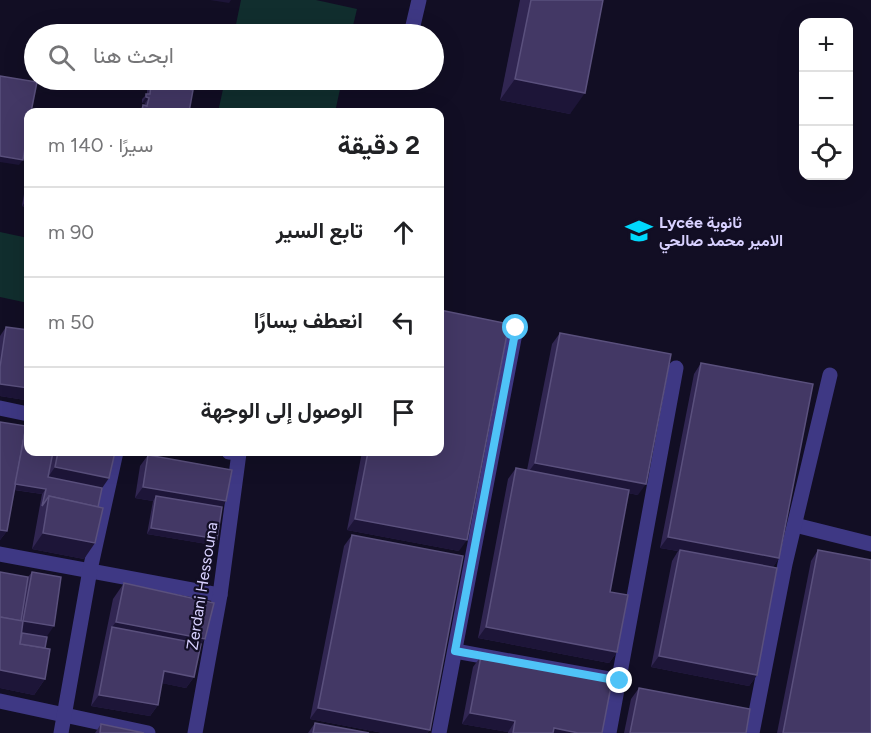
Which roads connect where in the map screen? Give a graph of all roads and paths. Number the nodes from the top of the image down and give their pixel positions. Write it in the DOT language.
graph roads {
  1 [pos="419,0"];
  2 [pos="413,24"];
  3 [pos="516,328"];
  4 [pos="676,368"];
  5 [pos="830,375"];
  6 [pos="0,408"];
  7 [pos="24,413"];
  8 [pos="115,456"];
  9 [pos="239,456"];
  10 [pos="795,525"];
  11 [pos="871,544"];
  12 [pos="0,554"];
  13 [pos="90,570"];
  14 [pos="220,595"];
  15 [pos="455,651"];
  16 [pos="620,681"];
  17 [pos="0,701"];
  18 [pos="64,716"];
  19 [pos="61,733"];
  20 [pos="148,733"];
  21 [pos="195,733"];
  22 [pos="439,733"];
  23 [pos="609,733"];
  24 [pos="752,733"];
  1 -- 2 [label="street"];
  3 -- 15 [label="street"];
  4 -- 16 [label="street"];
  5 -- 10 [label="street"];
  6 -- 7 [label="street"];
  8 -- 13 [label="street"];
  9 -- 14 [label="street, Zerdani Hessouna"];
  10 -- 11 [label="street"];
  10 -- 24 [label="street"];
  12 -- 13 [label="street"];
  13 -- 14 [label="street"];
  13 -- 18 [label="street"];
  14 -- 21 [label="street, Zerdani Hessouna"];
  15 -- 16 [label="street"];
  15 -- 22 [label="street"];
  16 -- 23 [label="street"];
  17 -- 18 [label="street"];
  18 -- 19 [label="street"];
  18 -- 20 [label="street"];
}
